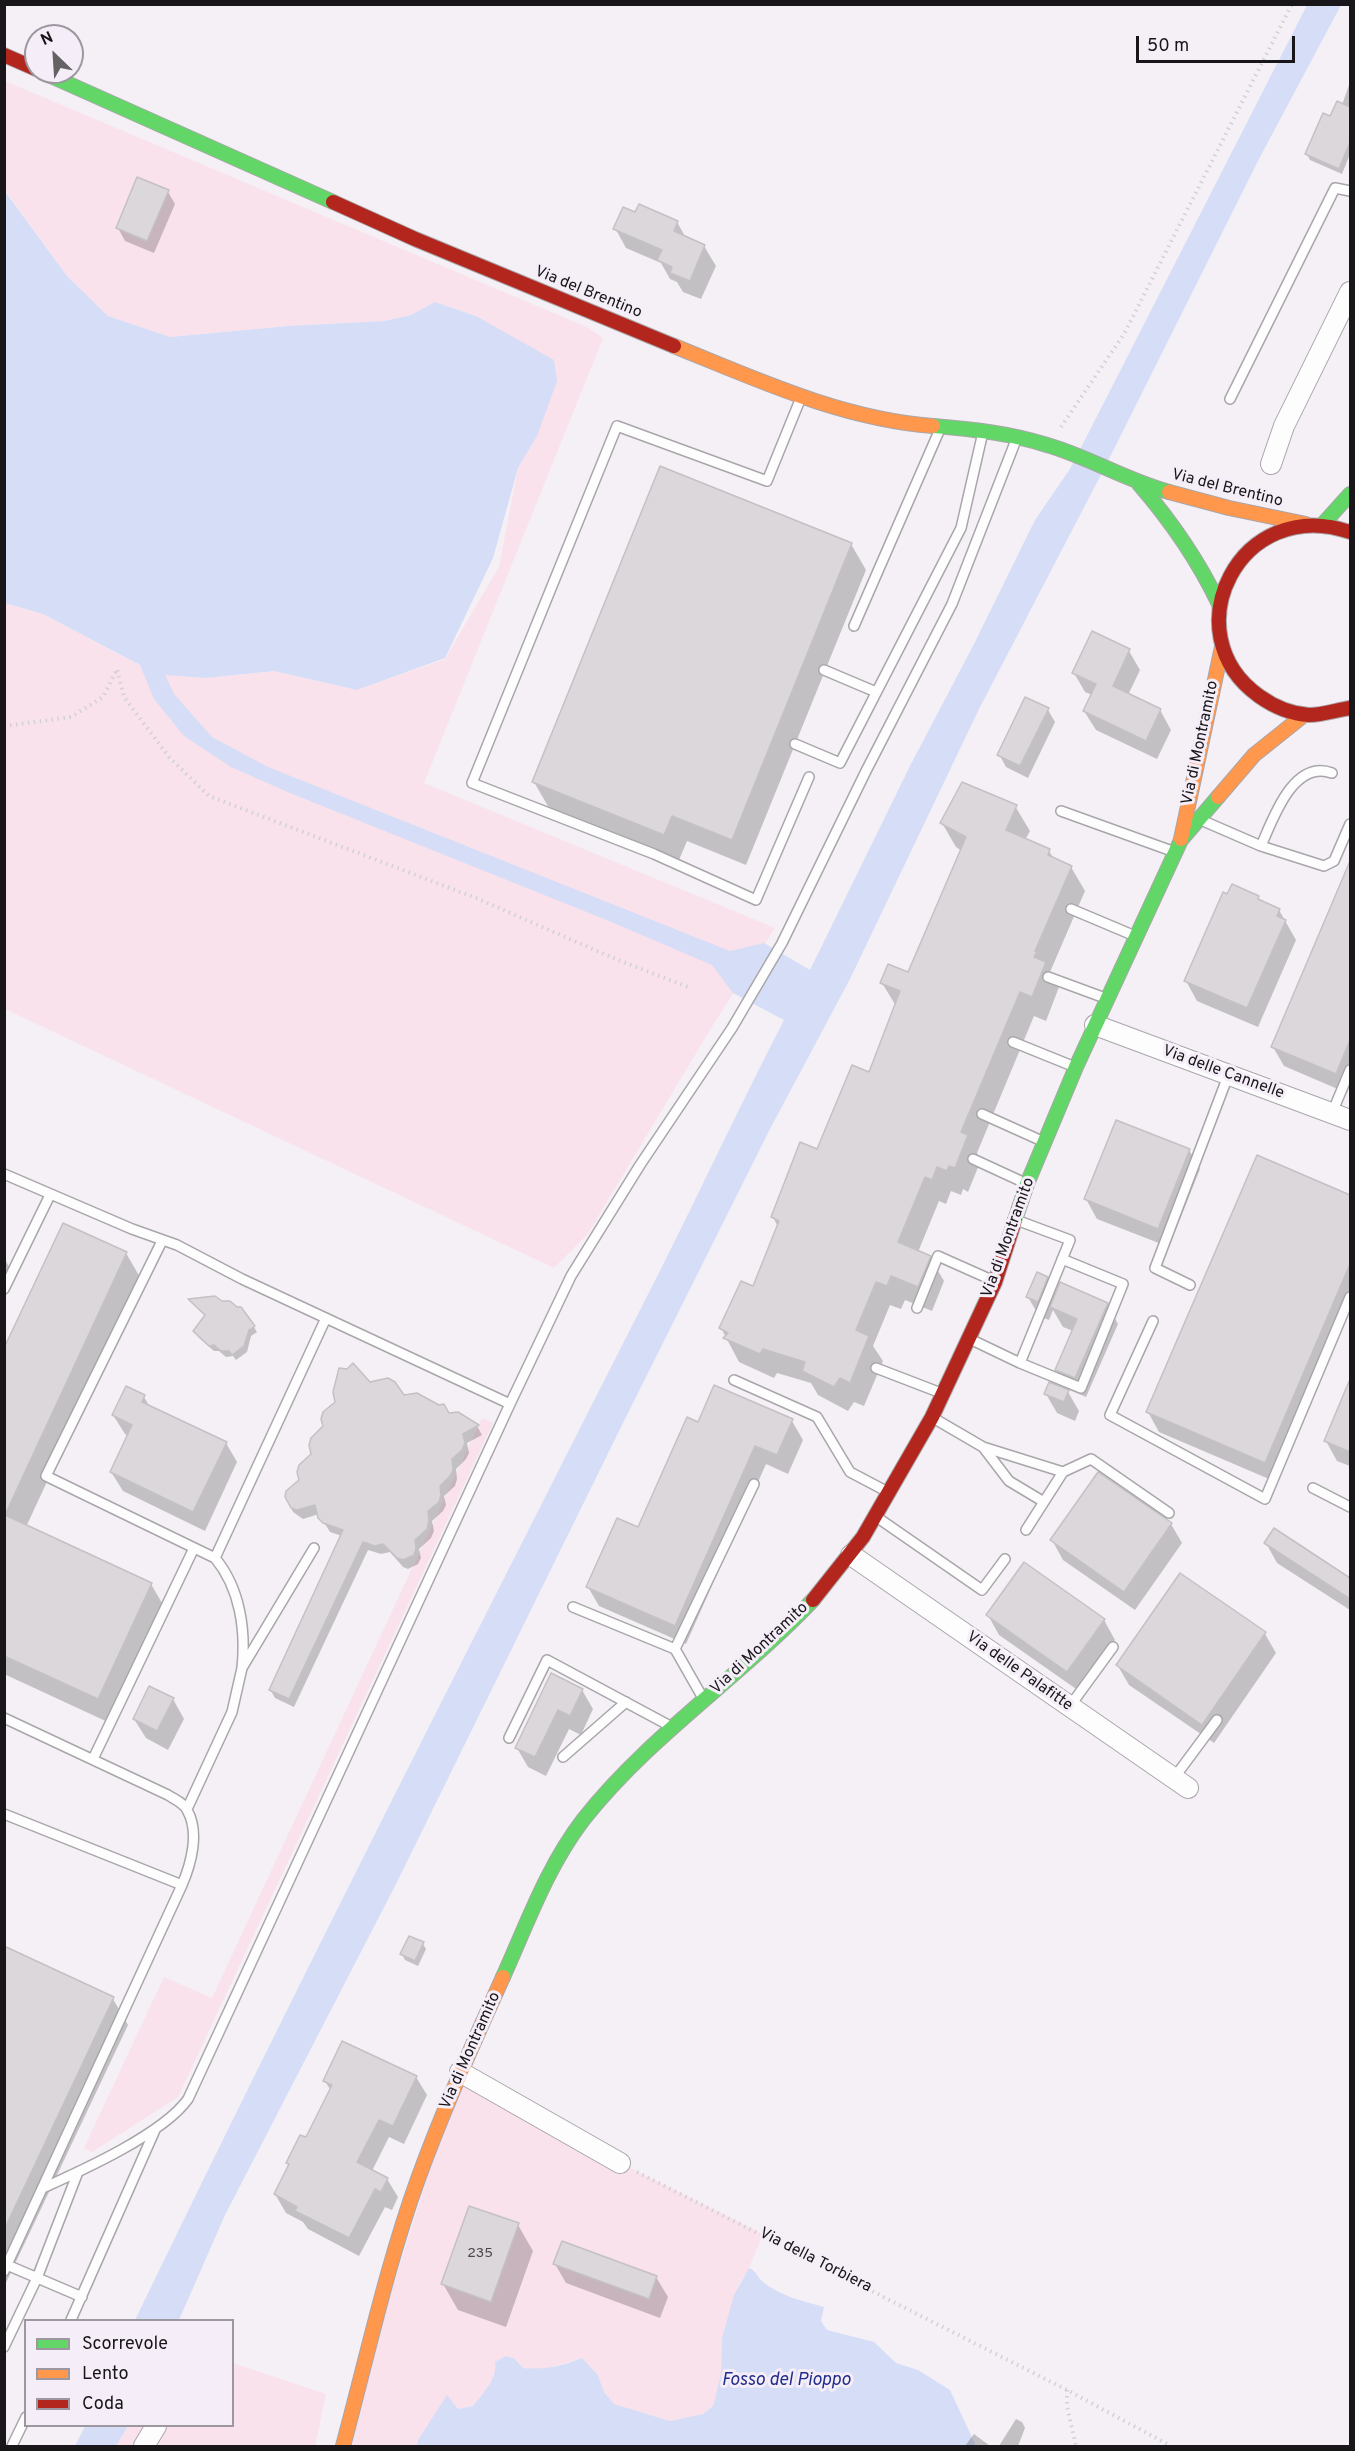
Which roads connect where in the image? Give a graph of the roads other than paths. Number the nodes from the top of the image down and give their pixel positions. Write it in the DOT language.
graph roads {
  1 [pos="4,55"];
  2 [pos="24,64"];
  3 [pos="69,84"];
  4 [pos="1350,191"];
  5 [pos="1350,292"];
  6 [pos="801,398"];
  7 [pos="1230,399"];
  8 [pos="941,427"];
  9 [pos="983,430"];
  10 [pos="1016,438"];
  11 [pos="1271,464"];
  12 [pos="1140,484"];
  13 [pos="1350,494"];
  14 [pos="1306,524"];
  15 [pos="1323,524"];
  16 [pos="1350,532"];
  17 [pos="1219,604"];
  18 [pos="854,626"];
  19 [pos="1222,646"];
  20 [pos="824,670"];
  21 [pos="876,692"];
  22 [pos="1350,708"];
  23 [pos="1330,714"];
  24 [pos="1304,715"];
  25 [pos="1350,715"];
  26 [pos="795,744"];
  27 [pos="1332,773"];
  28 [pos="809,777"];
  29 [pos="1061,811"];
  30 [pos="1199,819"];
  31 [pos="1350,824"];
  32 [pos="1178,846"];
  33 [pos="1261,846"];
  34 [pos="1071,909"];
  35 [pos="1136,936"];
  36 [pos="1048,977"];
  37 [pos="1108,999"];
  38 [pos="1095,1025"];
  39 [pos="1013,1042"];
  40 [pos="1076,1067"];
  41 [pos="1350,1070"];
  42 [pos="1228,1076"];
  43 [pos="982,1114"];
  44 [pos="1341,1117"];
  45 [pos="1044,1142"];
  46 [pos="973,1160"];
  47 [pos="4,1174"];
  48 [pos="1027,1184"];
  49 [pos="50,1195"];
  50 [pos="1016,1220"];
  51 [pos="162,1240"];
  52 [pos="1062,1259"];
  53 [pos="995,1282"];
  54 [pos="1190,1285"];
  55 [pos="4,1289"];
  56 [pos="1350,1297"];
  57 [pos="917,1308"];
  58 [pos="326,1318"];
  59 [pos="1153,1321"];
  60 [pos="970,1339"];
  61 [pos="1020,1363"];
  62 [pos="876,1368"];
  63 [pos="734,1380"];
  64 [pos="944,1395"];
  65 [pos="510,1404"];
  66 [pos="933,1418"];
  67 [pos="983,1447"];
  68 [pos="1063,1472"];
  69 [pos="754,1484"];
  70 [pos="1313,1488"];
  71 [pos="890,1493"];
  72 [pos="1044,1502"];
  73 [pos="1350,1508"];
  74 [pos="1169,1513"];
  75 [pos="876,1517"];
  76 [pos="1026,1530"];
  77 [pos="194,1548"];
  78 [pos="314,1548"];
  79 [pos="851,1556"];
  80 [pos="215,1558"];
  81 [pos="1005,1559"];
  82 [pos="573,1607"];
  83 [pos="1113,1647"];
  84 [pos="675,1649"];
  85 [pos="242,1668"];
  86 [pos="704,1701"];
  87 [pos="626,1702"];
  88 [pos="1070,1706"];
  89 [pos="4,1718"];
  90 [pos="1217,1720"];
  91 [pos="674,1728"];
  92 [pos="509,1738"];
  93 [pos="563,1757"];
  94 [pos="93,1759"];
  95 [pos="1181,1783"];
  96 [pos="187,1809"];
  97 [pos="4,1814"];
  98 [pos="182,1886"];
  99 [pos="460,2072"];
  100 [pos="155,2130"];
  101 [pos="620,2163"];
  102 [pos="78,2172"];
  103 [pos="43,2188"];
  104 [pos="6,2268"];
  105 [pos="37,2278"];
  106 [pos="82,2297"];
  107 [pos="71,2319"];
  108 [pos="4,2347"];
  109 [pos="24,2421"];
  110 [pos="155,2427"];
  111 [pos="12,2446"];
  112 [pos="144,2446"];
  113 [pos="343,2446"];
  1 -- 2 [label="main road"];
  3 -- 6 [label="main road, Via del Brentino"];
  4 -- 7 [label="lane"];
  5 -- 11 [label="street"];
  6 -- 8 [label="main road, Via del Brentino"];
  6 -- 28 [label="lane"];
  8 -- 9 [label="main road, Via del Brentino"];
  8 -- 18 [label="lane"];
  9 -- 10 [label="main road, Via del Brentino"];
  9 -- 21 [label="lane"];
  10 -- 12 [label="main road, Via del Brentino"];
  10 -- 65 [label="lane"];
  12 -- 14 [label="main road, Via del Brentino"];
  12 -- 17 [label="main road, Via del Brentino"];
  13 -- 15 [label="main road"];
  14 -- 15 [label="main road, Via di Montramito"];
  14 -- 17 [label="main road, Via di Montramito"];
  15 -- 16 [label="main road, Via di Montramito"];
  17 -- 19 [label="main road, Via di Montramito"];
  19 -- 24 [label="main road, Via di Montramito"];
  19 -- 32 [label="main road, Via di Montramito"];
  20 -- 21 [label="lane"];
  21 -- 26 [label="lane"];
  22 -- 23 [label="main road, Via di Montramito"];
  23 -- 24 [label="main road, Via di Montramito"];
  23 -- 25 [label="street"];
  24 -- 30 [label="main road, Via di Montramito"];
  27 -- 33 [label="lane"];
  29 -- 32 [label="lane"];
  30 -- 32 [label="main road, Via di Montramito"];
  30 -- 33 [label="lane"];
  31 -- 33 [label="lane"];
  32 -- 35 [label="main road, Via di Montramito"];
  34 -- 35 [label="lane"];
  35 -- 37 [label="main road, Via di Montramito"];
  36 -- 37 [label="lane"];
  37 -- 38 [label="main road, Via di Montramito"];
  38 -- 40 [label="main road, Via di Montramito"];
  38 -- 42 [label="street, Via delle Cannelle"];
  39 -- 40 [label="lane"];
  40 -- 45 [label="main road, Via di Montramito"];
  41 -- 44 [label="lane"];
  42 -- 44 [label="street, Via delle Cannelle"];
  42 -- 54 [label="lane"];
  43 -- 45 [label="lane"];
  45 -- 48 [label="main road, Via di Montramito"];
  46 -- 48 [label="lane"];
  47 -- 49 [label="lane"];
  48 -- 50 [label="main road, Via di Montramito"];
  49 -- 51 [label="lane"];
  49 -- 55 [label="lane"];
  50 -- 52 [label="lane"];
  50 -- 53 [label="main road, Via di Montramito"];
  51 -- 58 [label="lane"];
  51 -- 77 [label="lane"];
  52 -- 61 [label="lane"];
  52 -- 61 [label="lane"];
  53 -- 57 [label="lane"];
  53 -- 60 [label="main road, Via di Montramito"];
  56 -- 59 [label="lane"];
  58 -- 65 [label="lane"];
  58 -- 80 [label="lane"];
  60 -- 61 [label="lane"];
  60 -- 64 [label="main road, Via di Montramito"];
  62 -- 64 [label="lane"];
  63 -- 71 [label="lane"];
  64 -- 66 [label="main road, Via di Montramito"];
  65 -- 100 [label="lane"];
  66 -- 67 [label="lane"];
  66 -- 71 [label="main road, Via di Montramito"];
  67 -- 68 [label="lane"];
  67 -- 72 [label="lane"];
  68 -- 72 [label="lane"];
  68 -- 74 [label="lane"];
  69 -- 84 [label="lane"];
  70 -- 73 [label="lane"];
  71 -- 75 [label="main road, Via di Montramito"];
  72 -- 76 [label="lane"];
  75 -- 79 [label="main road, Via di Montramito"];
  75 -- 81 [label="lane"];
  77 -- 80 [label="lane"];
  77 -- 94 [label="lane"];
  78 -- 85 [label="lane"];
  79 -- 86 [label="main road, Via di Montramito"];
  79 -- 88 [label="street, Via delle Palafitte"];
  80 -- 85 [label="lane"];
  82 -- 84 [label="lane"];
  83 -- 88 [label="lane"];
  84 -- 86 [label="lane"];
  85 -- 96 [label="lane"];
  86 -- 91 [label="main road, Via di Montramito"];
  87 -- 91 [label="lane"];
  87 -- 92 [label="lane"];
  87 -- 93 [label="lane"];
  88 -- 95 [label="street, Via delle Palafitte"];
  89 -- 94 [label="lane"];
  90 -- 95 [label="lane"];
  91 -- 99 [label="main road, Via di Montramito"];
  94 -- 96 [label="lane"];
  96 -- 98 [label="lane"];
  97 -- 98 [label="lane"];
  98 -- 103 [label="lane"];
  99 -- 101 [label="street"];
  99 -- 113 [label="main road, Via di Montramito"];
  100 -- 102 [label="lane"];
  100 -- 106 [label="lane"];
  102 -- 103 [label="lane"];
  102 -- 105 [label="lane"];
  103 -- 104 [label="lane"];
  104 -- 105 [label="lane"];
  105 -- 106 [label="lane"];
  105 -- 108 [label="lane"];
  106 -- 107 [label="lane"];
  109 -- 111 [label="lane"];
  110 -- 112 [label="street"];
}
